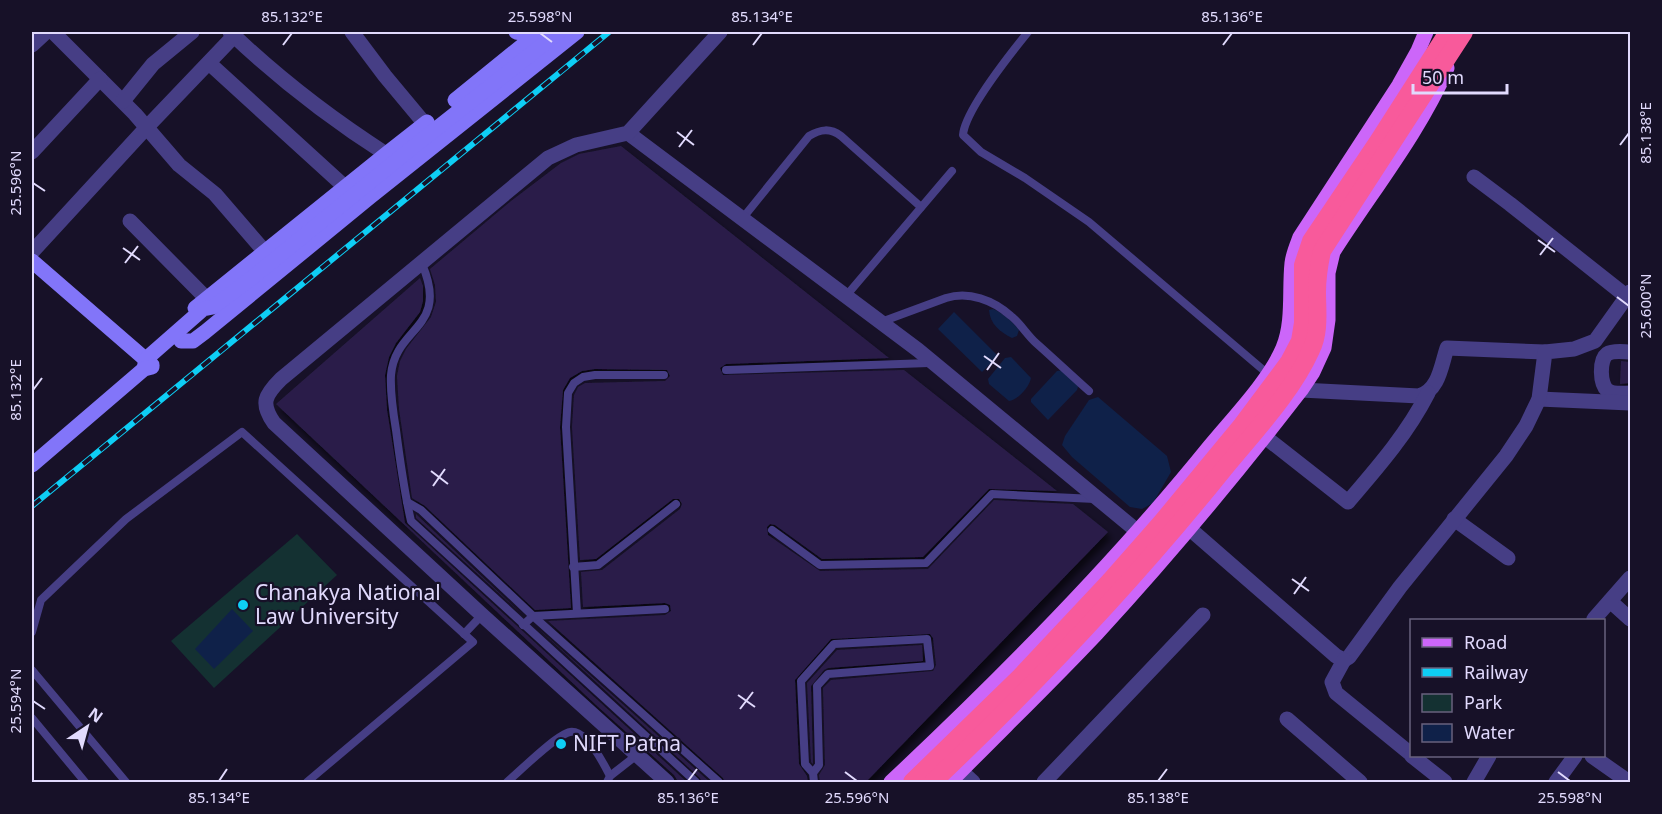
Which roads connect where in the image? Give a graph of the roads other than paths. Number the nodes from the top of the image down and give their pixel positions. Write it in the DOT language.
graph roads {
  1 [pos="46,32"];
  2 [pos="53,32"];
  3 [pos="192,32"];
  4 [pos="351,32"];
  5 [pos="516,32"];
  6 [pos="559,32"];
  7 [pos="577,32"];
  8 [pos="720,32"];
  9 [pos="1028,32"];
  10 [pos="1426,32"];
  11 [pos="1448,32"];
  12 [pos="1458,32"];
  13 [pos="1464,32"];
  14 [pos="537,33"];
  15 [pos="232,34"];
  16 [pos="32,45"];
  17 [pos="209,63"];
  18 [pos="100,79"];
  19 [pos="123,101"];
  20 [pos="1383,110"];
  21 [pos="425,124"];
  22 [pos="147,127"];
  23 [pos="1413,130"];
  24 [pos="628,133"];
  25 [pos="32,152"];
  26 [pos="386,154"];
  27 [pos="952,171"];
  28 [pos="1474,177"];
  29 [pos="345,187"];
  30 [pos="921,207"];
  31 [pos="742,219"];
  32 [pos="130,221"];
  33 [pos="32,252"];
  34 [pos="265,252"];
  35 [pos="32,261"];
  36 [pos="422,264"];
  37 [pos="1628,294"];
  38 [pos="846,296"];
  39 [pos="210,303"];
  40 [pos="193,321"];
  41 [pos="881,322"];
  42 [pos="181,341"];
  43 [pos="1545,352"];
  44 [pos="1630,352"];
  45 [pos="934,363"];
  46 [pos="148,365"];
  47 [pos="726,370"];
  48 [pos="1268,374"];
  49 [pos="664,375"];
  50 [pos="1301,390"];
  51 [pos="1089,391"];
  52 [pos="1428,393"];
  53 [pos="1630,393"];
  54 [pos="1539,399"];
  55 [pos="1630,403"];
  56 [pos="1235,414"];
  57 [pos="1265,436"];
  58 [pos="32,465"];
  59 [pos="1098,499"];
  60 [pos="407,502"];
  61 [pos="676,504"];
  62 [pos="1454,519"];
  63 [pos="1190,529"];
  64 [pos="772,530"];
  65 [pos="1137,531"];
  66 [pos="1508,558"];
  67 [pos="573,567"];
  68 [pos="1630,578"];
  69 [pos="1611,601"];
  70 [pos="665,609"];
  71 [pos="577,614"];
  72 [pos="482,615"];
  73 [pos="533,615"];
  74 [pos="1203,615"];
  75 [pos="1594,619"];
  76 [pos="1630,619"];
  77 [pos="523,625"];
  78 [pos="32,632"];
  79 [pos="464,634"];
  80 [pos="1344,660"];
  81 [pos="32,670"];
  82 [pos="32,718"];
  83 [pos="1287,719"];
  84 [pos="1410,753"];
  85 [pos="637,755"];
  86 [pos="1414,757"];
  87 [pos="1488,757"];
  88 [pos="1574,757"];
  89 [pos="1593,757"];
  90 [pos="813,773"];
  91 [pos="956,777"];
  92 [pos="609,779"];
  93 [pos="85,783"];
  94 [pos="126,783"];
  95 [pos="307,783"];
  96 [pos="507,783"];
  97 [pos="667,783"];
  98 [pos="696,783"];
  99 [pos="719,783"];
  100 [pos="814,783"];
  101 [pos="891,783"];
  102 [pos="912,783"];
  103 [pos="933,783"];
  104 [pos="973,783"];
  105 [pos="1044,783"];
  106 [pos="1360,783"];
  107 [pos="1445,783"];
  108 [pos="1474,783"];
  109 [pos="1556,783"];
  110 [pos="1629,783"];
  1 -- 16 [label="street"];
  2 -- 18 [label="street"];
  3 -- 19 [label="street"];
  4 -- 21 [label="street"];
  5 -- 14 [label="street"];
  6 -- 39 [label="street"];
  7 -- 42 [label="street"];
  8 -- 24 [label="street"];
  9 -- 48 [label="lane"];
  10 -- 20 [label="main road"];
  11 -- 102 [label="highway, bridge"];
  12 -- 23 [label="main road"];
  13 -- 103 [label="highway, bridge"];
  14 -- 21 [label="street"];
  15 -- 17 [label="street"];
  15 -- 26 [label="street"];
  17 -- 22 [label="street"];
  17 -- 29 [label="street"];
  18 -- 19 [label="street"];
  18 -- 25 [label="street"];
  19 -- 22 [label="street"];
  20 -- 23 [label="main road"];
  20 -- 48 [label="main road"];
  21 -- 26 [label="street"];
  22 -- 33 [label="street"];
  22 -- 34 [label="street"];
  23 -- 50 [label="main road"];
  24 -- 31 [label="street"];
  24 -- 36 [label="street"];
  26 -- 29 [label="street"];
  27 -- 30 [label="lane"];
  28 -- 37 [label="street"];
  29 -- 34 [label="street"];
  30 -- 31 [label="lane"];
  30 -- 38 [label="lane"];
  31 -- 38 [label="street"];
  32 -- 39 [label="street"];
  34 -- 39 [label="street"];
  35 -- 46 [label="street"];
  36 -- 60 [label="lane"];
  36 -- 72 [label="street"];
  37 -- 43 [label="street"];
  38 -- 41 [label="street"];
  39 -- 40 [label="street"];
  40 -- 42 [label="street"];
  40 -- 46 [label="street"];
  41 -- 45 [label="street"];
  41 -- 51 [label="lane"];
  42 -- 46 [label="street"];
  43 -- 52 [label="street"];
  43 -- 54 [label="street"];
  44 -- 53 [label="street"];
  45 -- 47 [label="lane"];
  45 -- 59 [label="street"];
  46 -- 58 [label="street"];
  48 -- 50 [label="street"];
  48 -- 56 [label="main road"];
  49 -- 67 [label="lane"];
  50 -- 52 [label="street"];
  50 -- 57 [label="main road"];
  52 -- 57 [label="street"];
  54 -- 55 [label="street"];
  54 -- 62 [label="street"];
  56 -- 57 [label="street"];
  56 -- 65 [label="main road"];
  57 -- 63 [label="main road"];
  59 -- 64 [label="lane"];
  59 -- 65 [label="street"];
  60 -- 73 [label="lane"];
  60 -- 77 [label="lane"];
  61 -- 67 [label="lane"];
  62 -- 66 [label="street"];
  62 -- 80 [label="street"];
  63 -- 80 [label="street"];
  63 -- 91 [label="main road"];
  65 -- 101 [label="main road"];
  67 -- 71 [label="lane"];
  68 -- 69 [label="street"];
  69 -- 75 [label="street"];
  69 -- 76 [label="street"];
  70 -- 71 [label="lane"];
  71 -- 73 [label="lane"];
  72 -- 79 [label="lane"];
  72 -- 85 [label="street"];
  73 -- 77 [label="lane"];
  73 -- 99 [label="lane"];
  74 -- 105 [label="street"];
  77 -- 98 [label="lane"];
  78 -- 79 [label="lane"];
  79 -- 95 [label="lane"];
  80 -- 84 [label="street"];
  81 -- 94 [label="lane"];
  82 -- 93 [label="lane"];
  83 -- 106 [label="street"];
  85 -- 92 [label="lane"];
  85 -- 97 [label="street"];
  86 -- 107 [label="street"];
  87 -- 108 [label="street"];
  88 -- 109 [label="street"];
  89 -- 110 [label="street"];
  90 -- 90 [label="lane"];
  90 -- 100 [label="lane"];
  91 -- 104 [label="street"];
  92 -- 96 [label="lane"];
}
